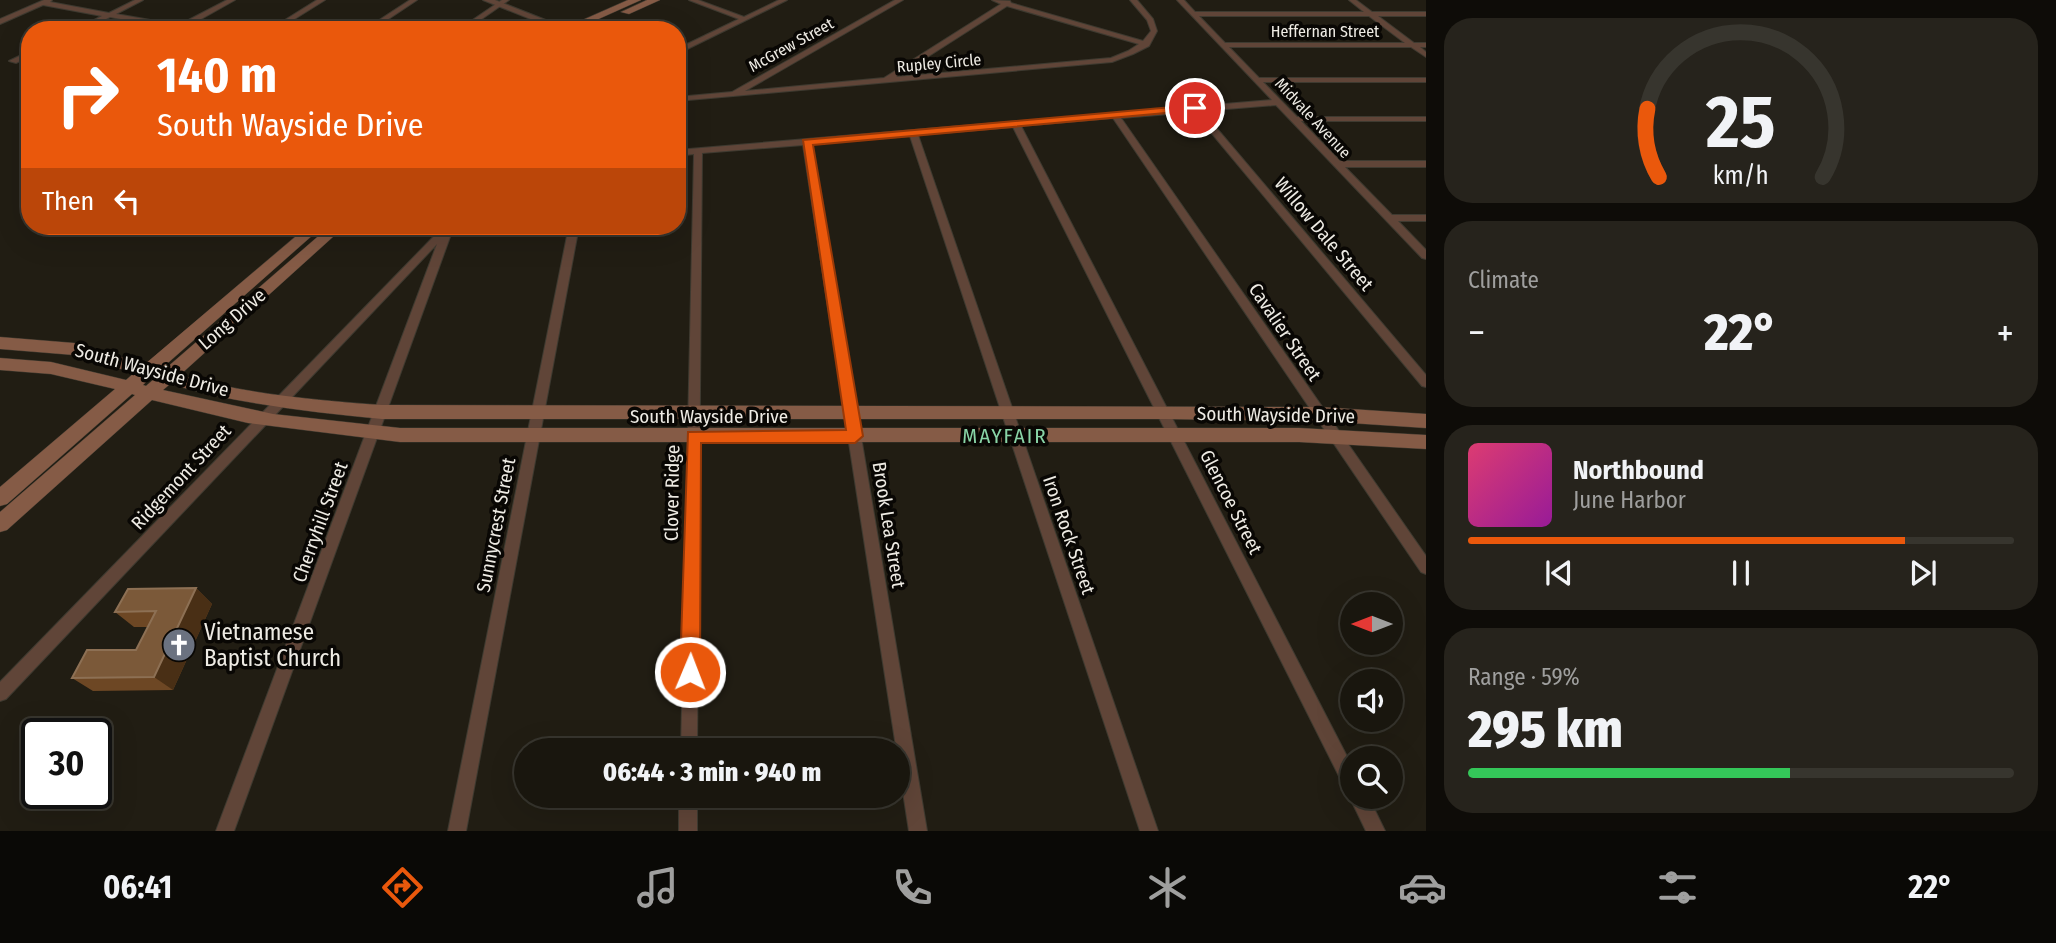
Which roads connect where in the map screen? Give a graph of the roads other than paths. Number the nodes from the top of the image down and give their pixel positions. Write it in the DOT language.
graph roads {
  1 [pos="140,0"];
  2 [pos="232,0"];
  3 [pos="323,0"];
  4 [pos="414,0"];
  5 [pos="487,0"];
  6 [pos="636,0"];
  7 [pos="655,0"];
  8 [pos="692,0"];
  9 [pos="784,0"];
  10 [pos="900,0"];
  11 [pos="995,0"];
  12 [pos="1133,0"];
  13 [pos="1180,0"];
  14 [pos="1352,0"];
  15 [pos="46,1"];
  16 [pos="503,1"];
  17 [pos="1009,2"];
  18 [pos="618,12"];
  19 [pos="109,15"];
  20 [pos="1194,15"];
  21 [pos="1372,15"];
  22 [pos="1426,15"];
  23 [pos="744,19"];
  24 [pos="97,21"];
  25 [pos="141,21"];
  26 [pos="192,21"];
  27 [pos="287,21"];
  28 [pos="381,21"];
  29 [pos="474,21"];
  30 [pos="546,21"];
  31 [pos="592,21"];
  32 [pos="602,21"];
  33 [pos="0,22"];
  34 [pos="1146,44"];
  35 [pos="1224,45"];
  36 [pos="1413,45"];
  37 [pos="1426,45"];
  38 [pos="686,48"];
  39 [pos="1426,55"];
  40 [pos="21,57"];
  41 [pos="13,61"];
  42 [pos="1259,80"];
  43 [pos="1426,80"];
  44 [pos="885,82"];
  45 [pos="731,95"];
  46 [pos="686,98"];
  47 [pos="1279,102"];
  48 [pos="1195,108"];
  49 [pos="1115,115"];
  50 [pos="1295,119"];
  51 [pos="1426,119"];
  52 [pos="1016,124"];
  53 [pos="913,133"];
  54 [pos="807,142"];
  55 [pos="698,152"];
  56 [pos="686,153"];
  57 [pos="1336,164"];
  58 [pos="1426,164"];
  59 [pos="1389,218"];
  60 [pos="1426,218"];
  61 [pos="315,235"];
  62 [pos="317,235"];
  63 [pos="440,235"];
  64 [pos="446,235"];
  65 [pos="572,235"];
  66 [pos="1426,256"];
  67 [pos="235,295"];
  68 [pos="253,300"];
  69 [pos="0,343"];
  70 [pos="0,364"];
  71 [pos="149,370"];
  72 [pos="167,376"];
  73 [pos="1426,383"];
  74 [pos="130,387"];
  75 [pos="149,391"];
  76 [pos="278,400"];
  77 [pos="1007,411"];
  78 [pos="382,412"];
  79 [pos="1161,412"];
  80 [pos="694,413"];
  81 [pos="851,413"];
  82 [pos="537,414"];
  83 [pos="1320,414"];
  84 [pos="262,419"];
  85 [pos="1426,421"];
  86 [pos="373,433"];
  87 [pos="1016,435"];
  88 [pos="1173,435"];
  89 [pos="1335,435"];
  90 [pos="855,436"];
  91 [pos="532,437"];
  92 [pos="693,437"];
  93 [pos="1426,442"];
  94 [pos="17,484"];
  95 [pos="37,491"];
  96 [pos="0,498"];
  97 [pos="0,524"];
  98 [pos="1426,568"];
  99 [pos="0,693"];
  100 [pos="689,738"];
  101 [pos="1340,761"];
  102 [pos="688,808"];
  103 [pos="1365,809"];
  104 [pos="225,831"];
  105 [pos="457,831"];
  106 [pos="688,831"];
  107 [pos="918,831"];
  108 [pos="1149,831"];
  109 [pos="1376,831"];
  1 -- 19 [label="street"];
  2 -- 26 [label="street"];
  3 -- 27 [label="street"];
  4 -- 28 [label="street"];
  5 -- 16 [label="street"];
  6 -- 18 [label="main road"];
  7 -- 18 [label="main road"];
  8 -- 23 [label="street"];
  9 -- 23 [label="street"];
  10 -- 45 [label="street, McGrew Street"];
  11 -- 17 [label="street"];
  12 -- 34 [label="street"];
  13 -- 20 [label="street, Midvale Avenue"];
  14 -- 21 [label="street"];
  15 -- 19 [label="street"];
  15 -- 33 [label="street"];
  16 -- 29 [label="street"];
  16 -- 30 [label="street"];
  17 -- 34 [label="street"];
  17 -- 44 [label="street"];
  18 -- 31 [label="main road"];
  18 -- 32 [label="main road"];
  19 -- 24 [label="street"];
  19 -- 25 [label="street"];
  20 -- 21 [label="street"];
  20 -- 35 [label="street, Midvale Avenue"];
  21 -- 22 [label="street"];
  21 -- 36 [label="street"];
  23 -- 38 [label="street"];
  34 -- 44 [label="street, Rupley Circle"];
  35 -- 36 [label="street, Heffernan Street"];
  35 -- 42 [label="street, Midvale Avenue"];
  36 -- 37 [label="street, Heffernan Street"];
  36 -- 39 [label="street"];
  40 -- 41 [label="street"];
  42 -- 43 [label="street"];
  42 -- 47 [label="street, Midvale Avenue"];
  44 -- 45 [label="street, Rupley Circle"];
  45 -- 46 [label="street, Rupley Circle"];
  47 -- 48 [label="street"];
  47 -- 50 [label="street, Midvale Avenue"];
  48 -- 49 [label="street"];
  48 -- 73 [label="street, Willow Dale Street"];
  49 -- 52 [label="street"];
  49 -- 83 [label="street, Cavalier Street"];
  50 -- 51 [label="street"];
  50 -- 57 [label="street, Midvale Avenue"];
  52 -- 53 [label="street"];
  52 -- 79 [label="street, Glencoe Street"];
  53 -- 54 [label="street"];
  53 -- 77 [label="street, Iron Rock Street"];
  54 -- 55 [label="street"];
  54 -- 81 [label="street, Brook Lea Street"];
  55 -- 56 [label="street"];
  55 -- 80 [label="street, Clover Ridge"];
  57 -- 58 [label="street"];
  57 -- 59 [label="street, Midvale Avenue"];
  59 -- 60 [label="street"];
  59 -- 66 [label="street, Midvale Avenue"];
  61 -- 67 [label="main road, Long Drive"];
  62 -- 68 [label="main road, Long Drive"];
  63 -- 76 [label="street, Ridgemont Street"];
  64 -- 78 [label="street, Cherryhill Street"];
  65 -- 82 [label="street, Sunnycrest Street"];
  67 -- 68 [label="main road"];
  67 -- 71 [label="main road, Long Drive"];
  68 -- 72 [label="main road, Long Drive"];
  69 -- 71 [label="main road, South Wayside Drive"];
  70 -- 74 [label="main road, South Wayside Drive"];
  71 -- 72 [label="main road, South Wayside Drive"];
  71 -- 74 [label="main road, Long Drive"];
  72 -- 75 [label="main road, Long Drive"];
  72 -- 76 [label="main road, South Wayside Drive"];
  74 -- 75 [label="main road, South Wayside Drive"];
  74 -- 94 [label="main road, Long Drive"];
  75 -- 84 [label="main road, South Wayside Drive"];
  75 -- 95 [label="main road, Long Drive"];
  76 -- 78 [label="main road, South Wayside Drive"];
  76 -- 84 [label="street, Ridgemont Street"];
  77 -- 79 [label="main road, South Wayside Drive"];
  77 -- 81 [label="main road, South Wayside Drive"];
  77 -- 87 [label="street, Iron Rock Street"];
  78 -- 82 [label="main road, South Wayside Drive"];
  78 -- 86 [label="street, Cherryhill Street"];
  79 -- 83 [label="main road, South Wayside Drive"];
  79 -- 88 [label="street, Glencoe Street"];
  80 -- 81 [label="main road, South Wayside Drive"];
  80 -- 82 [label="main road, South Wayside Drive"];
  80 -- 92 [label="street, Clover Ridge"];
  81 -- 90 [label="street, Brook Lea Street"];
  82 -- 91 [label="street, Sunnycrest Street"];
  83 -- 85 [label="main road, South Wayside Drive"];
  83 -- 89 [label="street, Cavalier Street"];
  84 -- 86 [label="main road, South Wayside Drive"];
  84 -- 99 [label="street, Ridgemont Street"];
  86 -- 91 [label="main road, South Wayside Drive"];
  86 -- 104 [label="street, Cherryhill Street"];
  87 -- 88 [label="main road, South Wayside Drive"];
  87 -- 90 [label="main road, South Wayside Drive"];
  87 -- 108 [label="street, Iron Rock Street"];
  88 -- 89 [label="main road, South Wayside Drive"];
  88 -- 101 [label="street, Glencoe Street"];
  89 -- 93 [label="main road, South Wayside Drive"];
  89 -- 98 [label="street, Cavalier Street"];
  90 -- 92 [label="main road, South Wayside Drive"];
  90 -- 107 [label="street, Brook Lea Street"];
  91 -- 92 [label="main road, South Wayside Drive"];
  91 -- 105 [label="street, Sunnycrest Street"];
  92 -- 100 [label="street, Clover Ridge"];
  94 -- 95 [label="main road"];
  94 -- 96 [label="main road, Long Drive"];
  95 -- 97 [label="main road, Long Drive"];
  102 -- 106 [label="street"];
  103 -- 109 [label="street"];
}
